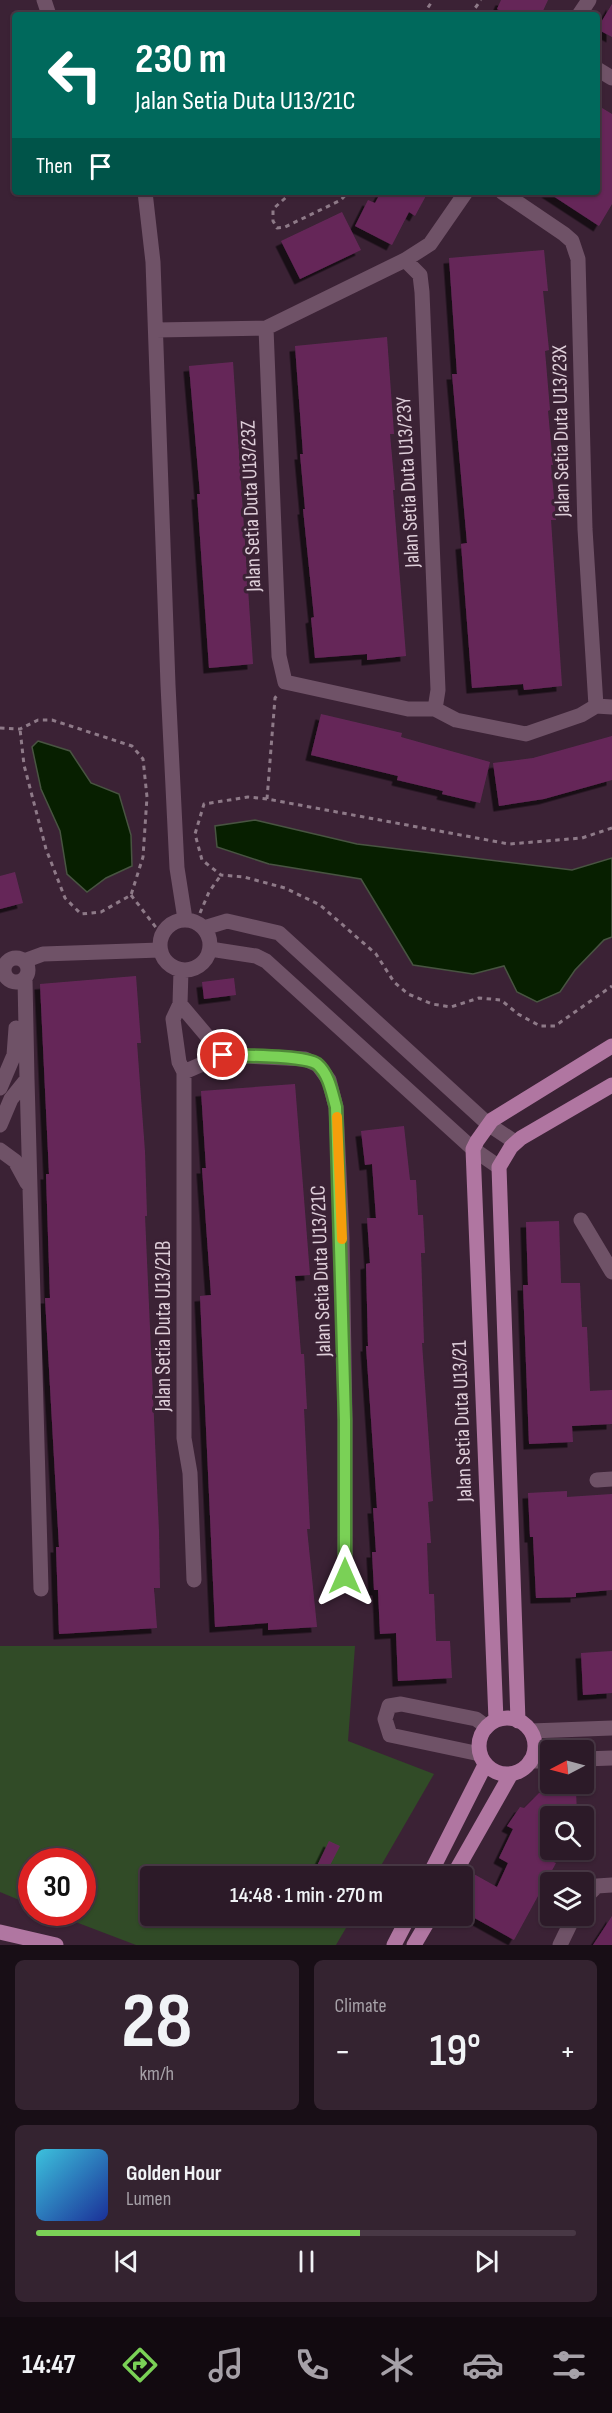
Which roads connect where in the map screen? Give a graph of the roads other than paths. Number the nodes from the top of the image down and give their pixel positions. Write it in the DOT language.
graph roads {
  1 [pos="145,195"];
  2 [pos="464,195"];
  3 [pos="506,195"];
  4 [pos="405,260"];
  5 [pos="266,328"];
  6 [pos="156,330"];
  7 [pos="596,706"];
  8 [pos="612,707"];
  9 [pos="435,709"];
  10 [pos="195,923"];
  11 [pos="210,949"];
  12 [pos="160,950"];
  13 [pos="24,961"];
  14 [pos="2,967"];
  15 [pos="181,970"];
  16 [pos="20,981"];
  17 [pos="180,1004"];
  18 [pos="612,1046"];
  19 [pos="223,1055"];
  20 [pos="184,1072"];
  21 [pos="27,1079"];
  22 [pos="612,1085"];
  23 [pos="0,1088"];
  24 [pos="488,1124"];
  25 [pos="0,1125"];
  26 [pos="515,1142"];
  27 [pos="473,1149"];
  28 [pos="0,1150"];
  29 [pos="499,1167"];
  30 [pos="28,1186"];
  31 [pos="580,1220"];
  32 [pos="612,1272"];
  33 [pos="345,1576"];
  34 [pos="194,1580"];
  35 [pos="41,1589"];
  36 [pos="518,1721"];
  37 [pos="491,1724"];
  38 [pos="612,1728"];
  39 [pos="531,1731"];
  40 [pos="612,1758"];
  41 [pos="594,1759"];
  42 [pos="483,1760"];
  43 [pos="530,1761"];
  44 [pos="540,1761"];
  45 [pos="511,1774"];
  46 [pos="434,1866"];
  47 [pos="459,1866"];
  48 [pos="612,1885"];
  49 [pos="594,1889"];
  50 [pos="404,1926"];
  51 [pos="425,1926"];
  52 [pos="569,1926"];
  53 [pos="7,1933"];
  54 [pos="0,1945"];
  55 [pos="56,1945"];
  56 [pos="394,1945"];
  57 [pos="414,1945"];
  58 [pos="560,1945"];
  1 -- 6 [label="street"];
  2 -- 4 [label="street"];
  3 -- 7 [label="street, Jalan Setia Duta U13/23X"];
  4 -- 5 [label="street"];
  4 -- 9 [label="street, Jalan Setia Duta U13/23Y"];
  5 -- 6 [label="street"];
  5 -- 9 [label="street, Jalan Setia Duta U13/23Z"];
  6 -- 10 [label="street"];
  7 -- 8 [label="street"];
  7 -- 9 [label="street"];
  10 -- 11 [label="street"];
  10 -- 12 [label="street"];
  10 -- 24 [label="street"];
  11 -- 15 [label="street"];
  11 -- 27 [label="street"];
  12 -- 13 [label="street"];
  12 -- 15 [label="street"];
  13 -- 14 [label="street"];
  13 -- 16 [label="street"];
  14 -- 16 [label="street"];
  15 -- 17 [label="street, Jalan Setia Duta U13/21B"];
  16 -- 21 [label="street"];
  16 -- 23 [label="street"];
  17 -- 19 [label="street"];
  17 -- 20 [label="street, Jalan Setia Duta U13/21B"];
  18 -- 24 [label="main road"];
  19 -- 20 [label="street"];
  19 -- 33 [label="street, Jalan Setia Duta U13/21C"];
  20 -- 34 [label="street, Jalan Setia Duta U13/21B"];
  21 -- 25 [label="street"];
  21 -- 30 [label="street"];
  22 -- 26 [label="main road"];
  24 -- 26 [label="street"];
  24 -- 27 [label="main road"];
  26 -- 29 [label="main road"];
  27 -- 29 [label="street"];
  27 -- 37 [label="main road, Jalan Setia Duta U13/21"];
  28 -- 30 [label="street"];
  29 -- 36 [label="main road"];
  30 -- 35 [label="street"];
  31 -- 32 [label="street"];
  36 -- 37 [label="main road"];
  36 -- 39 [label="main road"];
  37 -- 42 [label="main road"];
  37 -- 42 [label="street"];
  38 -- 39 [label="street"];
  39 -- 43 [label="main road"];
  40 -- 41 [label="street"];
  42 -- 45 [label="main road"];
  42 -- 46 [label="main road"];
  43 -- 44 [label="street"];
  43 -- 45 [label="main road"];
  45 -- 47 [label="main road"];
  48 -- 49 [label="street"];
  50 -- 56 [label="main road"];
  51 -- 57 [label="main road"];
  52 -- 58 [label="street"];
  53 -- 54 [label="main road"];
  53 -- 55 [label="main road"];
}
